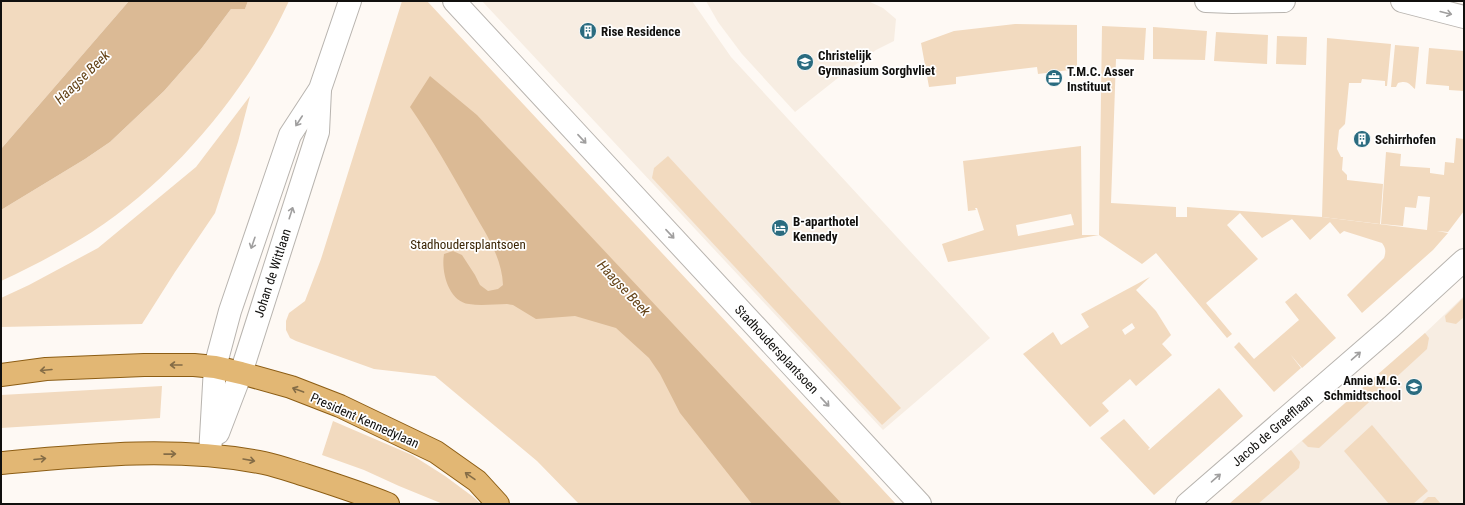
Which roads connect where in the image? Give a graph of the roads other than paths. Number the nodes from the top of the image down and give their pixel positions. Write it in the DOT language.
graph roads {
  1 [pos="350,1"];
  2 [pos="454,1"];
  3 [pos="1206,1"];
  4 [pos="1284,1"];
  5 [pos="1402,1"];
  6 [pos="1464,17"];
  7 [pos="320,89"];
  8 [pos="1464,260"];
  9 [pos="215,367"];
  10 [pos="240,373"];
  11 [pos="1,375"];
  12 [pos="210,455"];
  13 [pos="1,463"];
  14 [pos="388,504"];
  15 [pos="498,504"];
  16 [pos="920,504"];
  17 [pos="1187,504"];
  1 -- 7 [label="street, Johan de Wittlaan"];
  2 -- 16 [label="street, Stadhoudersplantsoen, one-way"];
  3 -- 4 [label="street"];
  5 -- 6 [label="street, one-way"];
  7 -- 9 [label="street, Johan de Wittlaan, one-way"];
  10 -- 7 [label="street, Johan de Wittlaan, one-way"];
  17 -- 8 [label="street, Jacob de Graefflaan, one-way"];
  9 -- 10 [label="main road, President Kennedylaan"];
  9 -- 11 [label="main road, one-way"];
  9 -- 12 [label="street, Johan de Wittlaan"];
  10 -- 12 [label="street, Johan de Wittlaan"];
  15 -- 10 [label="main road, President Kennedylaan, one-way"];
  13 -- 12 [label="main road, one-way"];
  12 -- 14 [label="main road, one-way"];
}
